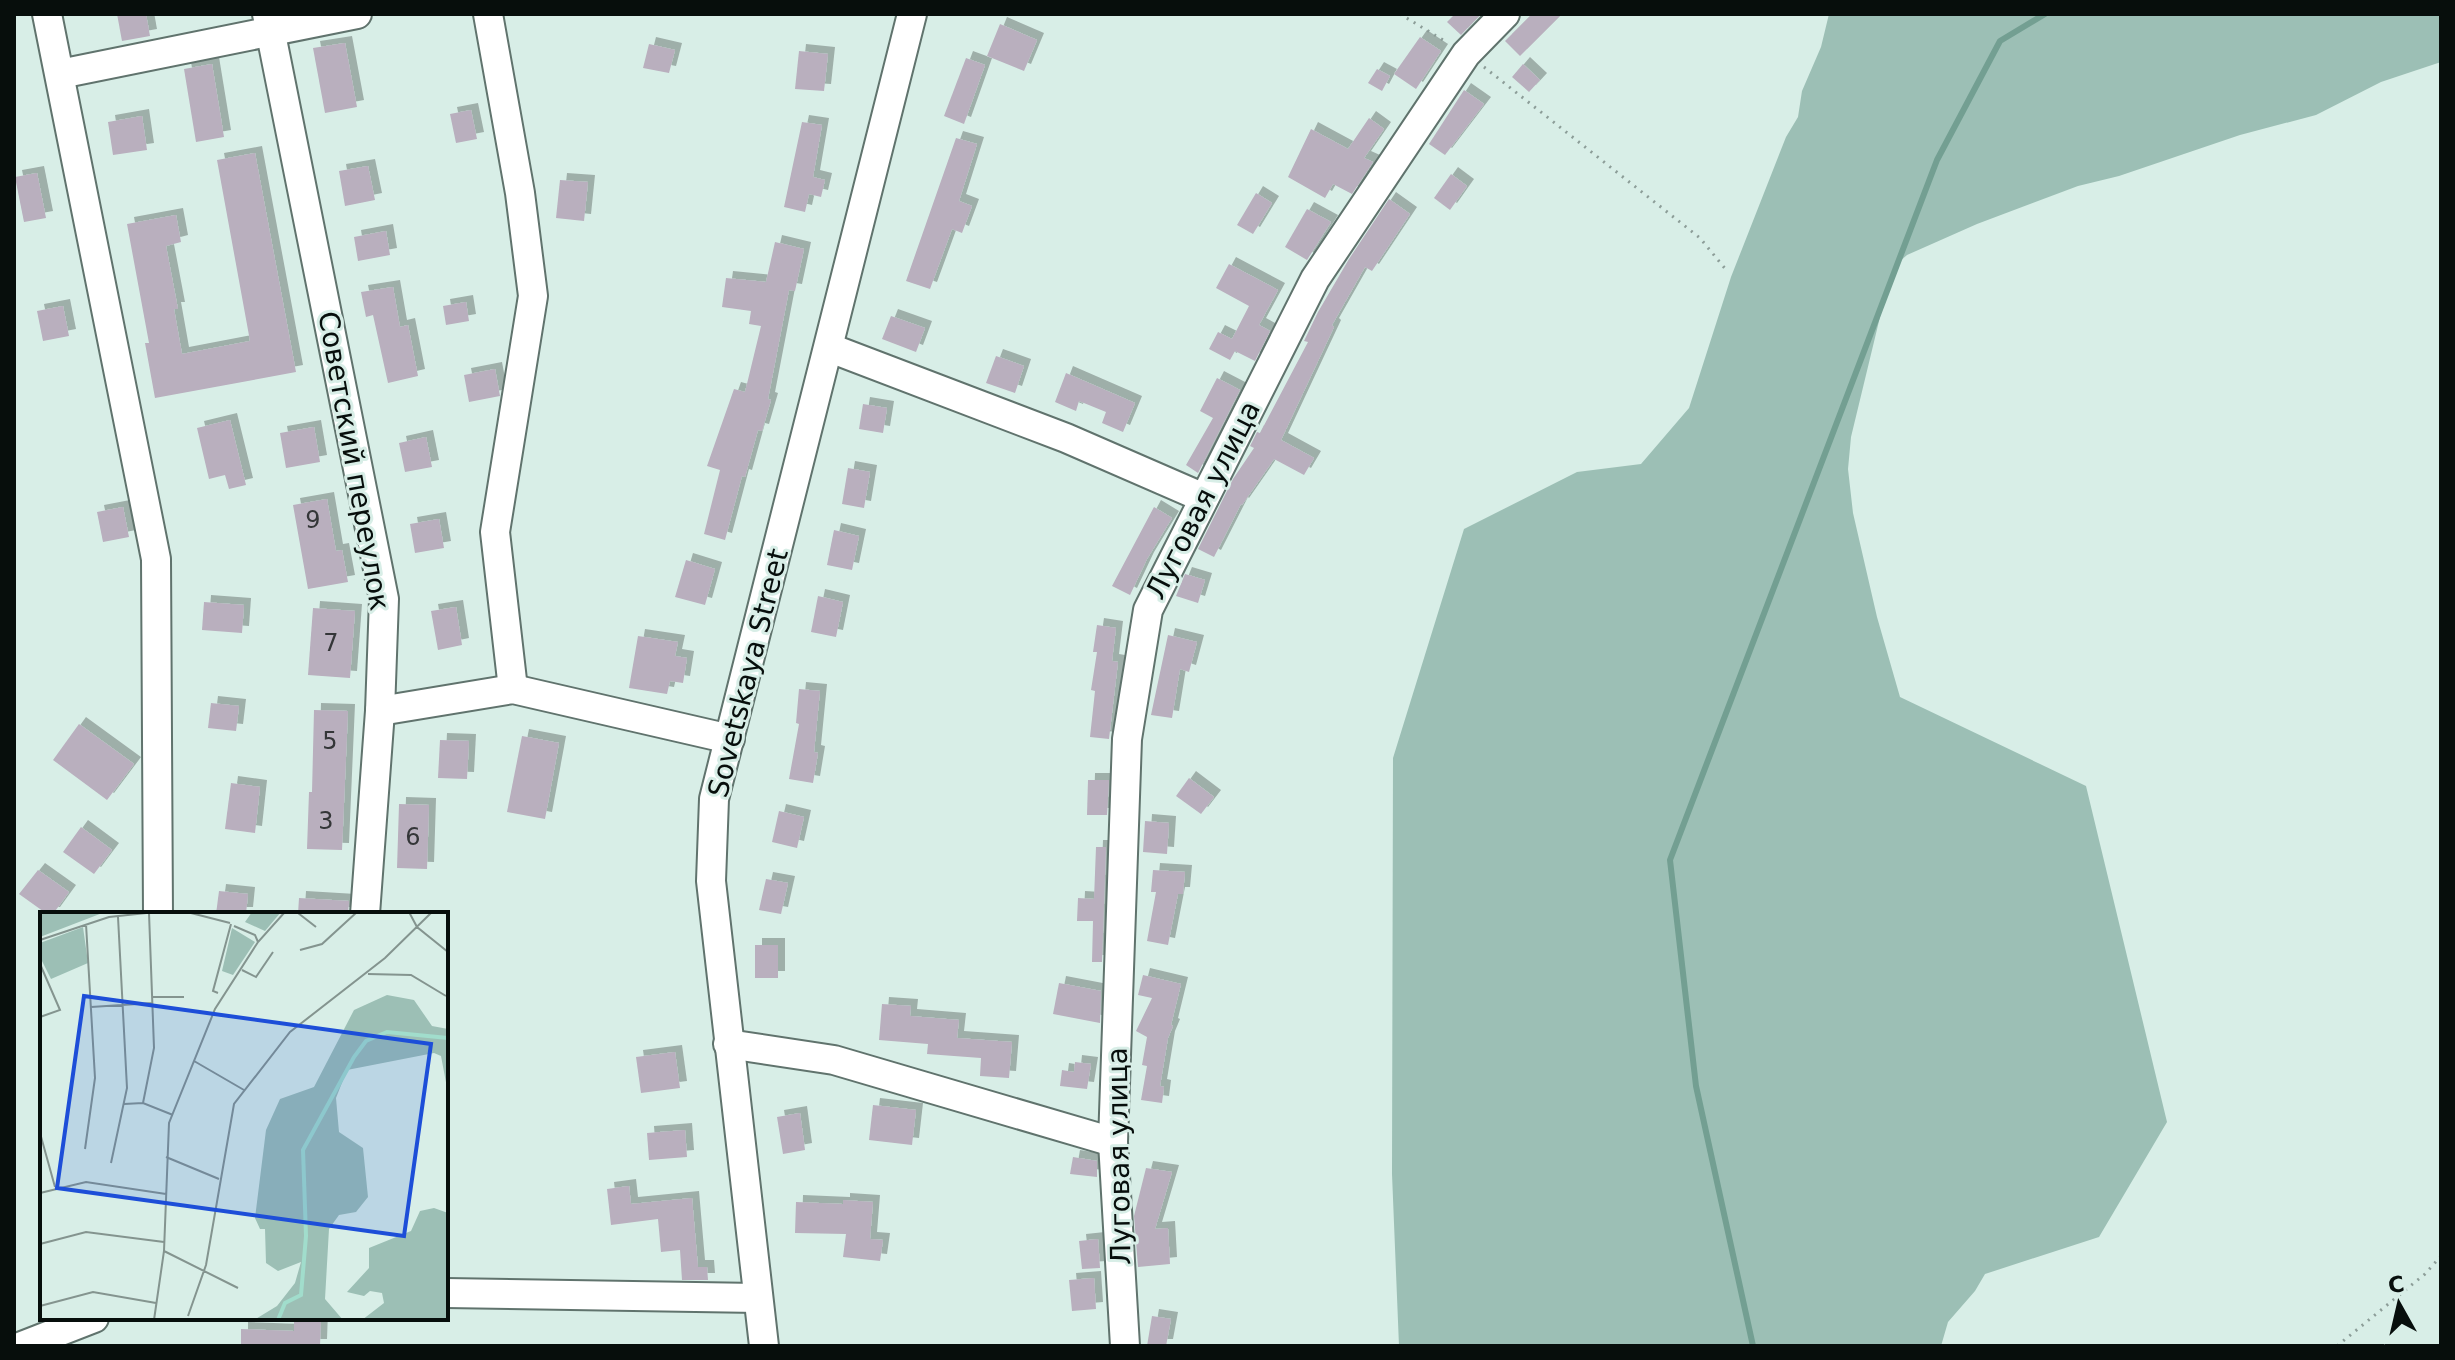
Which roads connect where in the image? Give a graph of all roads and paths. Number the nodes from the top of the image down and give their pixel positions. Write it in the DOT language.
graph roads {
  1 [pos="47,14"];
  2 [pos="357,14"];
  3 [pos="488,14"];
  4 [pos="912,14"];
  5 [pos="1400,14"];
  6 [pos="1505,14"];
  7 [pos="269,23"];
  8 [pos="1466,54"];
  9 [pos="60,74"];
  10 [pos="1727,271"];
  11 [pos="830,348"];
  12 [pos="1204,498"];
  13 [pos="513,689"];
  14 [pos="380,711"];
  15 [pos="730,739"];
  16 [pos="158,912"];
  17 [pos="365,912"];
  18 [pos="728,1044"];
  19 [pos="1113,1142"];
  20 [pos="2441,1256"];
  21 [pos="448,1293"];
  22 [pos="758,1298"];
  23 [pos="89,1320"];
  24 [pos="22,1346"];
  25 [pos="764,1346"];
  26 [pos="1125,1346"];
  27 [pos="2337,1346"];
  1 -- 9 [label="street"];
  2 -- 7 [label="street"];
  3 -- 13 [label="street"];
  4 -- 11 [label="street, Sovetskaya Street"];
  5 -- 8 [label="path"];
  6 -- 8 [label="street, Луговая улица"];
  7 -- 9 [label="street"];
  7 -- 14 [label="street, Советский переулок"];
  8 -- 10 [label="path"];
  8 -- 12 [label="street, Луговая улица"];
  9 -- 16 [label="street"];
  11 -- 12 [label="street"];
  11 -- 15 [label="street, Sovetskaya Street"];
  12 -- 19 [label="street, Луговая улица"];
  13 -- 14 [label="street"];
  13 -- 15 [label="street"];
  14 -- 17 [label="street, Советский переулок"];
  15 -- 18 [label="street, Sovetskaya Street"];
  18 -- 19 [label="street"];
  18 -- 22 [label="street, Sovetskaya Street"];
  19 -- 26 [label="street, Луговая улица"];
  20 -- 27 [label="path"];
  21 -- 22 [label="street"];
  22 -- 25 [label="street, Sovetskaya Street"];
  23 -- 24 [label="street"];
}
